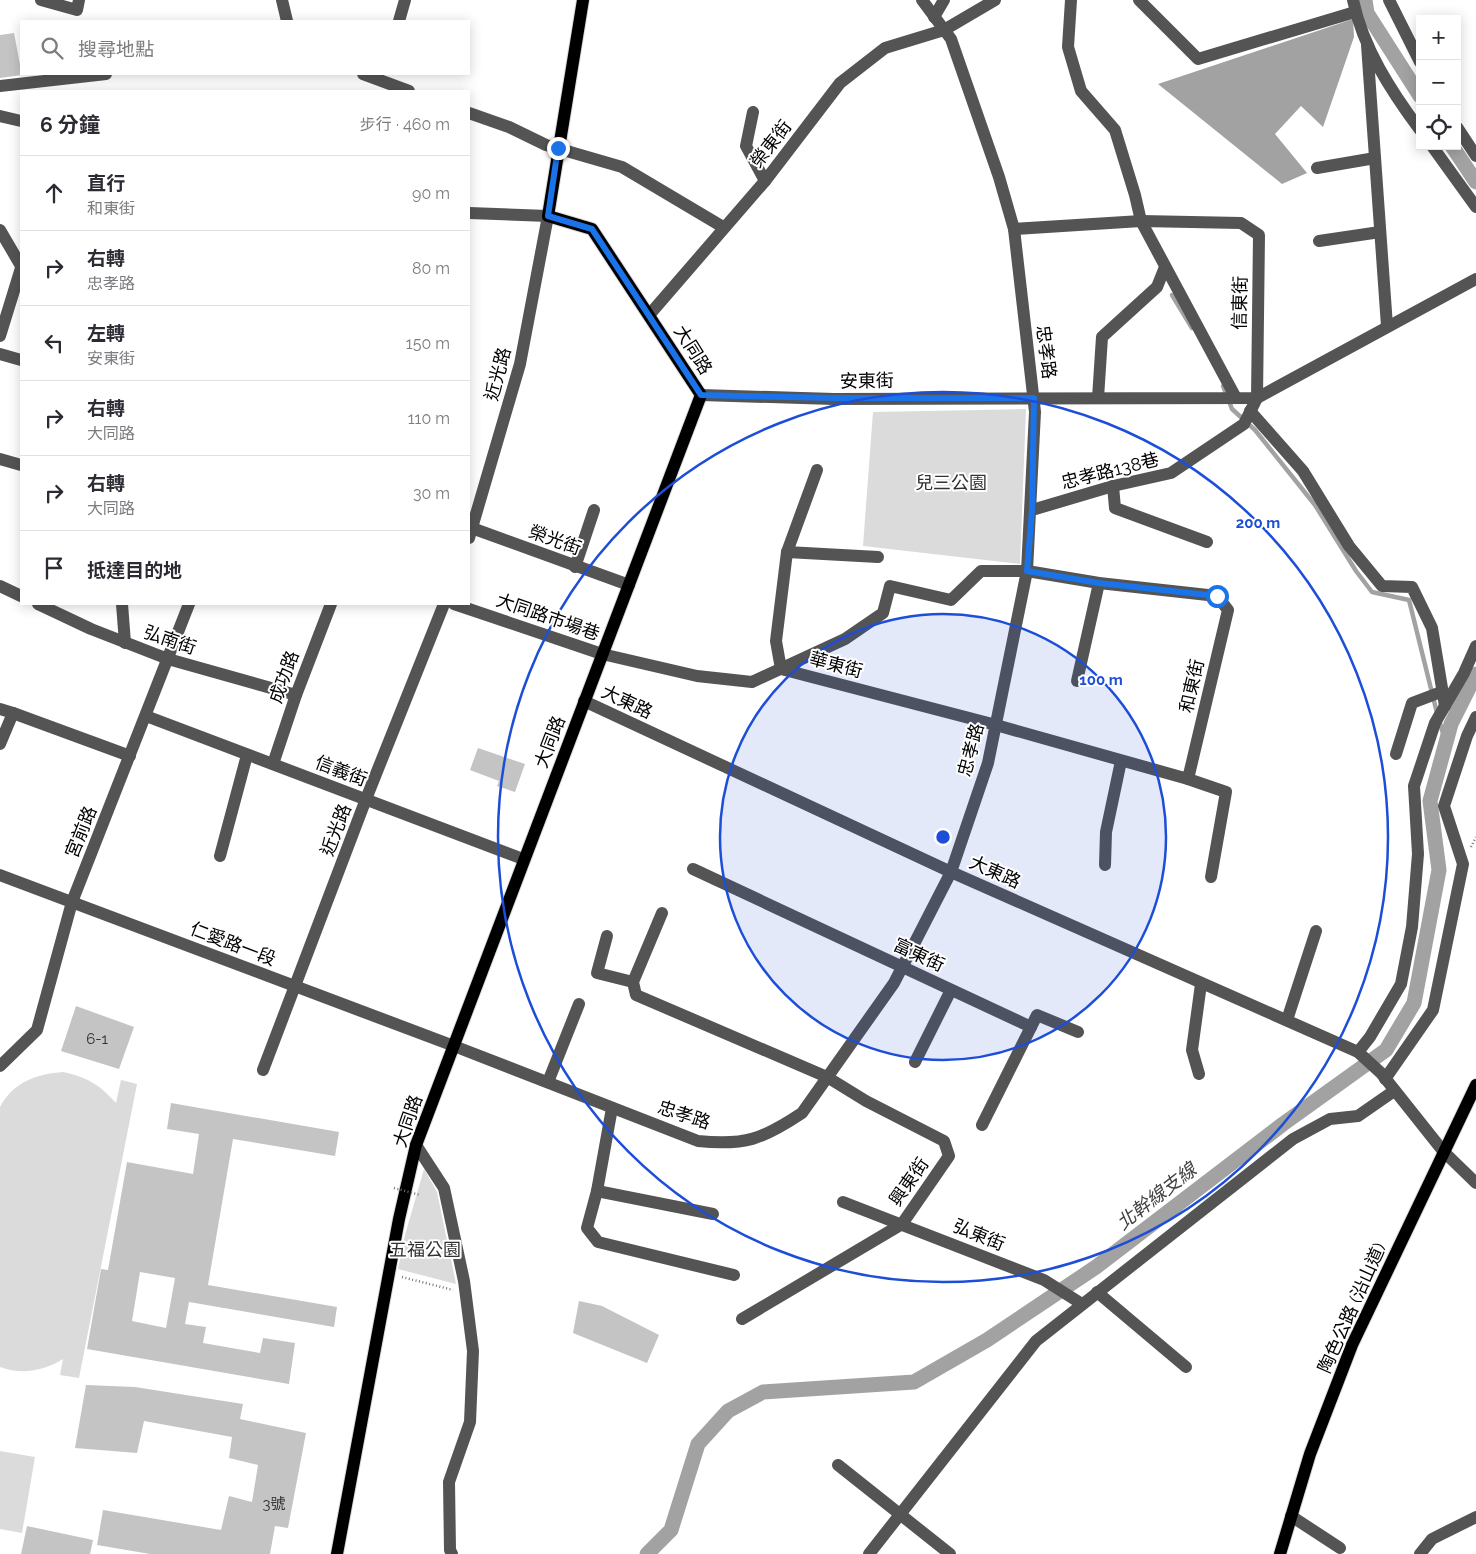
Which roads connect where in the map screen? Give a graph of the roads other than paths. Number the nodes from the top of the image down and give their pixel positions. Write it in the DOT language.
graph roads {
  1 [pos="41,0"];
  2 [pos="282,0"];
  3 [pos="405,0"];
  4 [pos="583,0"];
  5 [pos="922,0"];
  6 [pos="944,0"];
  7 [pos="995,0"];
  8 [pos="1071,0"];
  9 [pos="1139,0"];
  10 [pos="1389,0"];
  11 [pos="78,5"];
  12 [pos="1354,6"];
  13 [pos="934,17"];
  14 [pos="287,20"];
  15 [pos="399,20"];
  16 [pos="944,30"];
  17 [pos="1367,44"];
  18 [pos="1419,60"];
  19 [pos="97,75"];
  20 [pos="365,75"];
  21 [pos="382,82"];
  22 [pos="0,86"];
  23 [pos="406,90"];
  24 [pos="753,112"];
  25 [pos="470,113"];
  26 [pos="0,116"];
  27 [pos="20,121"];
  28 [pos="1416,125"];
  29 [pos="1461,133"];
  30 [pos="558,148"];
  31 [pos="1435,150"];
  32 [pos="1476,156"];
  33 [pos="1375,158"];
  34 [pos="1316,168"];
  35 [pos="765,182"];
  36 [pos="1476,207"];
  37 [pos="470,213"];
  38 [pos="548,216"];
  39 [pos="1141,222"];
  40 [pos="723,227"];
  41 [pos="1014,229"];
  42 [pos="1380,232"];
  43 [pos="2,238"];
  44 [pos="1319,241"];
  45 [pos="20,265"];
  46 [pos="1165,267"];
  47 [pos="20,270"];
  48 [pos="1476,279"];
  49 [pos="650,314"];
  50 [pos="1387,326"];
  51 [pos="0,336"];
  52 [pos="0,354"];
  53 [pos="20,360"];
  54 [pos="701,395"];
  55 [pos="1034,398"];
  56 [pos="1098,398"];
  57 [pos="1236,398"];
  58 [pos="1257,398"];
  59 [pos="1250,411"];
  60 [pos="0,459"];
  61 [pos="20,465"];
  62 [pos="817,470"];
  63 [pos="1113,486"];
  64 [pos="594,510"];
  65 [pos="1032,510"];
  66 [pos="470,531"];
  67 [pos="1208,542"];
  68 [pos="787,552"];
  69 [pos="878,557"];
  70 [pos="575,566"];
  71 [pos="1027,571"];
  72 [pos="1099,583"];
  73 [pos="629,585"];
  74 [pos="0,586"];
  75 [pos="20,596"];
  76 [pos="40,605"];
  77 [pos="122,605"];
  78 [pos="189,605"];
  79 [pos="331,605"];
  80 [pos="444,605"];
  81 [pos="457,605"];
  82 [pos="125,642"];
  83 [pos="1476,646"];
  84 [pos="602,654"];
  85 [pos="168,659"];
  86 [pos="782,669"];
  87 [pos="1077,681"];
  88 [pos="1441,692"];
  89 [pos="296,695"];
  90 [pos="584,701"];
  91 [pos="1444,706"];
  92 [pos="0,709"];
  93 [pos="13,713"];
  94 [pos="146,716"];
  95 [pos="1476,717"];
  96 [pos="996,725"];
  97 [pos="0,744"];
  98 [pos="247,754"];
  99 [pos="1396,754"];
  100 [pos="130,756"];
  101 [pos="1122,761"];
  102 [pos="273,764"];
  103 [pos="1188,778"];
  104 [pos="366,799"];
  105 [pos="220,856"];
  106 [pos="523,859"];
  107 [pos="1105,865"];
  108 [pos="693,869"];
  109 [pos="951,872"];
  110 [pos="0,875"];
  111 [pos="1211,877"];
  112 [pos="72,902"];
  113 [pos="662,913"];
  114 [pos="1316,931"];
  115 [pos="608,936"];
  116 [pos="902,967"];
  117 [pos="633,982"];
  118 [pos="1202,984"];
  119 [pos="295,986"];
  120 [pos="951,990"];
  121 [pos="579,1004"];
  122 [pos="1288,1020"];
  123 [pos="1031,1027"];
  124 [pos="1078,1032"];
  125 [pos="454,1046"];
  126 [pos="1362,1055"];
  127 [pos="915,1062"];
  128 [pos="0,1066"];
  129 [pos="263,1070"];
  130 [pos="1198,1074"];
  131 [pos="827,1077"];
  132 [pos="1385,1079"];
  133 [pos="548,1082"];
  134 [pos="1476,1085"];
  135 [pos="1394,1091"];
  136 [pos="612,1108"];
  137 [pos="982,1125"];
  138 [pos="416,1146"];
  139 [pos="1443,1151"];
  140 [pos="1476,1183"];
  141 [pos="597,1191"];
  142 [pos="843,1202"];
  143 [pos="713,1214"];
  144 [pos="902,1224"];
  145 [pos="734,1275"];
  146 [pos="1097,1292"];
  147 [pos="1082,1304"];
  148 [pos="742,1319"];
  149 [pos="1186,1367"];
  150 [pos="838,1465"];
  151 [pos="901,1515"];
  152 [pos="1291,1516"];
  153 [pos="1476,1518"];
  154 [pos="1340,1548"];
  155 [pos="337,1554"];
  156 [pos="452,1554"];
  157 [pos="869,1554"];
  158 [pos="950,1554"];
  159 [pos="1280,1554"];
  160 [pos="1420,1554"];
  1 -- 11 [label="street"];
  2 -- 14 [label="street"];
  3 -- 15 [label="street"];
  4 -- 30 [label="main road"];
  5 -- 13 [label="street, 忠孝路"];
  6 -- 13 [label="street"];
  7 -- 16 [label="street, 榮東街"];
  8 -- 39 [label="street"];
  9 -- 12 [label="street"];
  10 -- 18 [label="street"];
  12 -- 17 [label="street"];
  13 -- 16 [label="street, 忠孝路"];
  16 -- 35 [label="street, 榮東街"];
  16 -- 41 [label="street, 忠孝路"];
  17 -- 28 [label="street"];
  17 -- 33 [label="street"];
  19 -- 22 [label="street"];
  20 -- 21 [label="street"];
  21 -- 23 [label="street"];
  24 -- 35 [label="street"];
  25 -- 30 [label="street"];
  26 -- 27 [label="street"];
  29 -- 32 [label="street"];
  30 -- 38 [label="main road"];
  30 -- 40 [label="street"];
  31 -- 36 [label="street"];
  33 -- 34 [label="street"];
  33 -- 42 [label="street"];
  35 -- 40 [label="street, 榮東街"];
  37 -- 38 [label="street"];
  38 -- 49 [label="main road, 大同路"];
  38 -- 66 [label="street, 近光路"];
  39 -- 41 [label="street, 信東街"];
  39 -- 46 [label="street"];
  39 -- 58 [label="street, 信東街"];
  40 -- 49 [label="street, 榮東街"];
  41 -- 55 [label="street, 忠孝路"];
  42 -- 44 [label="street"];
  42 -- 50 [label="street"];
  43 -- 45 [label="street"];
  46 -- 56 [label="street"];
  46 -- 57 [label="street"];
  47 -- 51 [label="street"];
  48 -- 50 [label="street"];
  49 -- 54 [label="main road, 大同路"];
  50 -- 58 [label="street"];
  52 -- 53 [label="street"];
  54 -- 55 [label="street, 安東街"];
  54 -- 73 [label="main road, 大同路"];
  55 -- 56 [label="street"];
  55 -- 65 [label="street, 忠孝路"];
  56 -- 57 [label="street"];
  57 -- 58 [label="street"];
  58 -- 59 [label="street, 忠孝路138巷"];
  59 -- 63 [label="street, 忠孝路138巷"];
  59 -- 88 [label="street"];
  60 -- 61 [label="street"];
  62 -- 68 [label="street, 華東街"];
  63 -- 65 [label="street, 忠孝路138巷"];
  63 -- 67 [label="street"];
  64 -- 70 [label="street"];
  65 -- 71 [label="street, 忠孝路"];
  66 -- 70 [label="street, 榮光街"];
  68 -- 69 [label="street"];
  68 -- 86 [label="street, 華東街"];
  70 -- 73 [label="street, 榮光街"];
  71 -- 72 [label="street, 和東街"];
  71 -- 86 [label="street, 和東街"];
  71 -- 96 [label="street, 忠孝路"];
  72 -- 87 [label="street"];
  72 -- 103 [label="street, 和東街"];
  73 -- 84 [label="main road, 大同路"];
  74 -- 75 [label="street"];
  76 -- 82 [label="street, 弘南街"];
  77 -- 82 [label="street"];
  78 -- 85 [label="street, 宮前路"];
  79 -- 89 [label="street, 成功路"];
  80 -- 104 [label="street, 近光路"];
  81 -- 84 [label="street, 大同路市場巷"];
  82 -- 85 [label="street, 弘南街"];
  83 -- 91 [label="street"];
  84 -- 86 [label="street, 大同路市場巷"];
  84 -- 90 [label="main road, 大同路"];
  85 -- 89 [label="street, 弘南街"];
  85 -- 94 [label="street, 宮前路"];
  86 -- 96 [label="street, 華東街"];
  88 -- 91 [label="street"];
  88 -- 99 [label="street"];
  89 -- 102 [label="street, 成功路"];
  90 -- 106 [label="main road, 大同路"];
  90 -- 109 [label="street, 大東路"];
  91 -- 126 [label="street"];
  92 -- 93 [label="street"];
  93 -- 97 [label="street"];
  93 -- 100 [label="street"];
  94 -- 98 [label="street, 信義街"];
  94 -- 100 [label="street, 宮前路"];
  95 -- 132 [label="street"];
  96 -- 101 [label="street"];
  96 -- 109 [label="street, 忠孝路"];
  98 -- 102 [label="street, 信義街"];
  98 -- 105 [label="street"];
  100 -- 112 [label="street, 宮前路"];
  101 -- 103 [label="street"];
  101 -- 107 [label="street"];
  102 -- 104 [label="street, 信義街"];
  103 -- 111 [label="street"];
  104 -- 106 [label="street, 信義街"];
  104 -- 119 [label="street, 近光路"];
  106 -- 125 [label="main road, 大同路"];
  108 -- 116 [label="street, 富東街"];
  109 -- 116 [label="street, 忠孝路"];
  109 -- 118 [label="street, 大東路"];
  110 -- 112 [label="street, 仁愛路一段"];
  112 -- 119 [label="street, 仁愛路一段"];
  112 -- 128 [label="street, 宮前路"];
  113 -- 117 [label="street"];
  114 -- 122 [label="street"];
  115 -- 117 [label="street"];
  116 -- 120 [label="street, 富東街"];
  116 -- 131 [label="street, 忠孝路"];
  117 -- 131 [label="street"];
  118 -- 122 [label="street, 大東路"];
  118 -- 130 [label="street"];
  119 -- 125 [label="street, 仁愛路一段"];
  119 -- 129 [label="street, 近光路"];
  120 -- 123 [label="street, 富東街"];
  120 -- 127 [label="street"];
  121 -- 133 [label="street"];
  122 -- 126 [label="street, 大東路"];
  123 -- 124 [label="street"];
  123 -- 137 [label="street"];
  125 -- 133 [label="street, 忠孝路"];
  125 -- 138 [label="main road, 大同路"];
  126 -- 132 [label="street"];
  131 -- 136 [label="street, 忠孝路"];
  131 -- 144 [label="street, 興東街"];
  132 -- 135 [label="street"];
  133 -- 136 [label="street, 忠孝路"];
  134 -- 139 [label="main road, 陶色公路 (沿山道)"];
  135 -- 139 [label="street"];
  135 -- 146 [label="street"];
  136 -- 141 [label="street"];
  138 -- 155 [label="main road, 大同路"];
  138 -- 156 [label="street"];
  139 -- 140 [label="street"];
  139 -- 152 [label="main road, 陶色公路 (沿山道)"];
  141 -- 143 [label="street"];
  141 -- 145 [label="street"];
  142 -- 144 [label="street, 弘東街"];
  144 -- 147 [label="street, 弘東街"];
  144 -- 148 [label="street, 興東街"];
  146 -- 147 [label="street"];
  146 -- 149 [label="street"];
  147 -- 151 [label="street"];
  150 -- 151 [label="street"];
  151 -- 157 [label="street"];
  151 -- 158 [label="street"];
  152 -- 154 [label="street"];
  152 -- 159 [label="main road, 陶色公路 (沿山道)"];
  153 -- 160 [label="street"];
}
